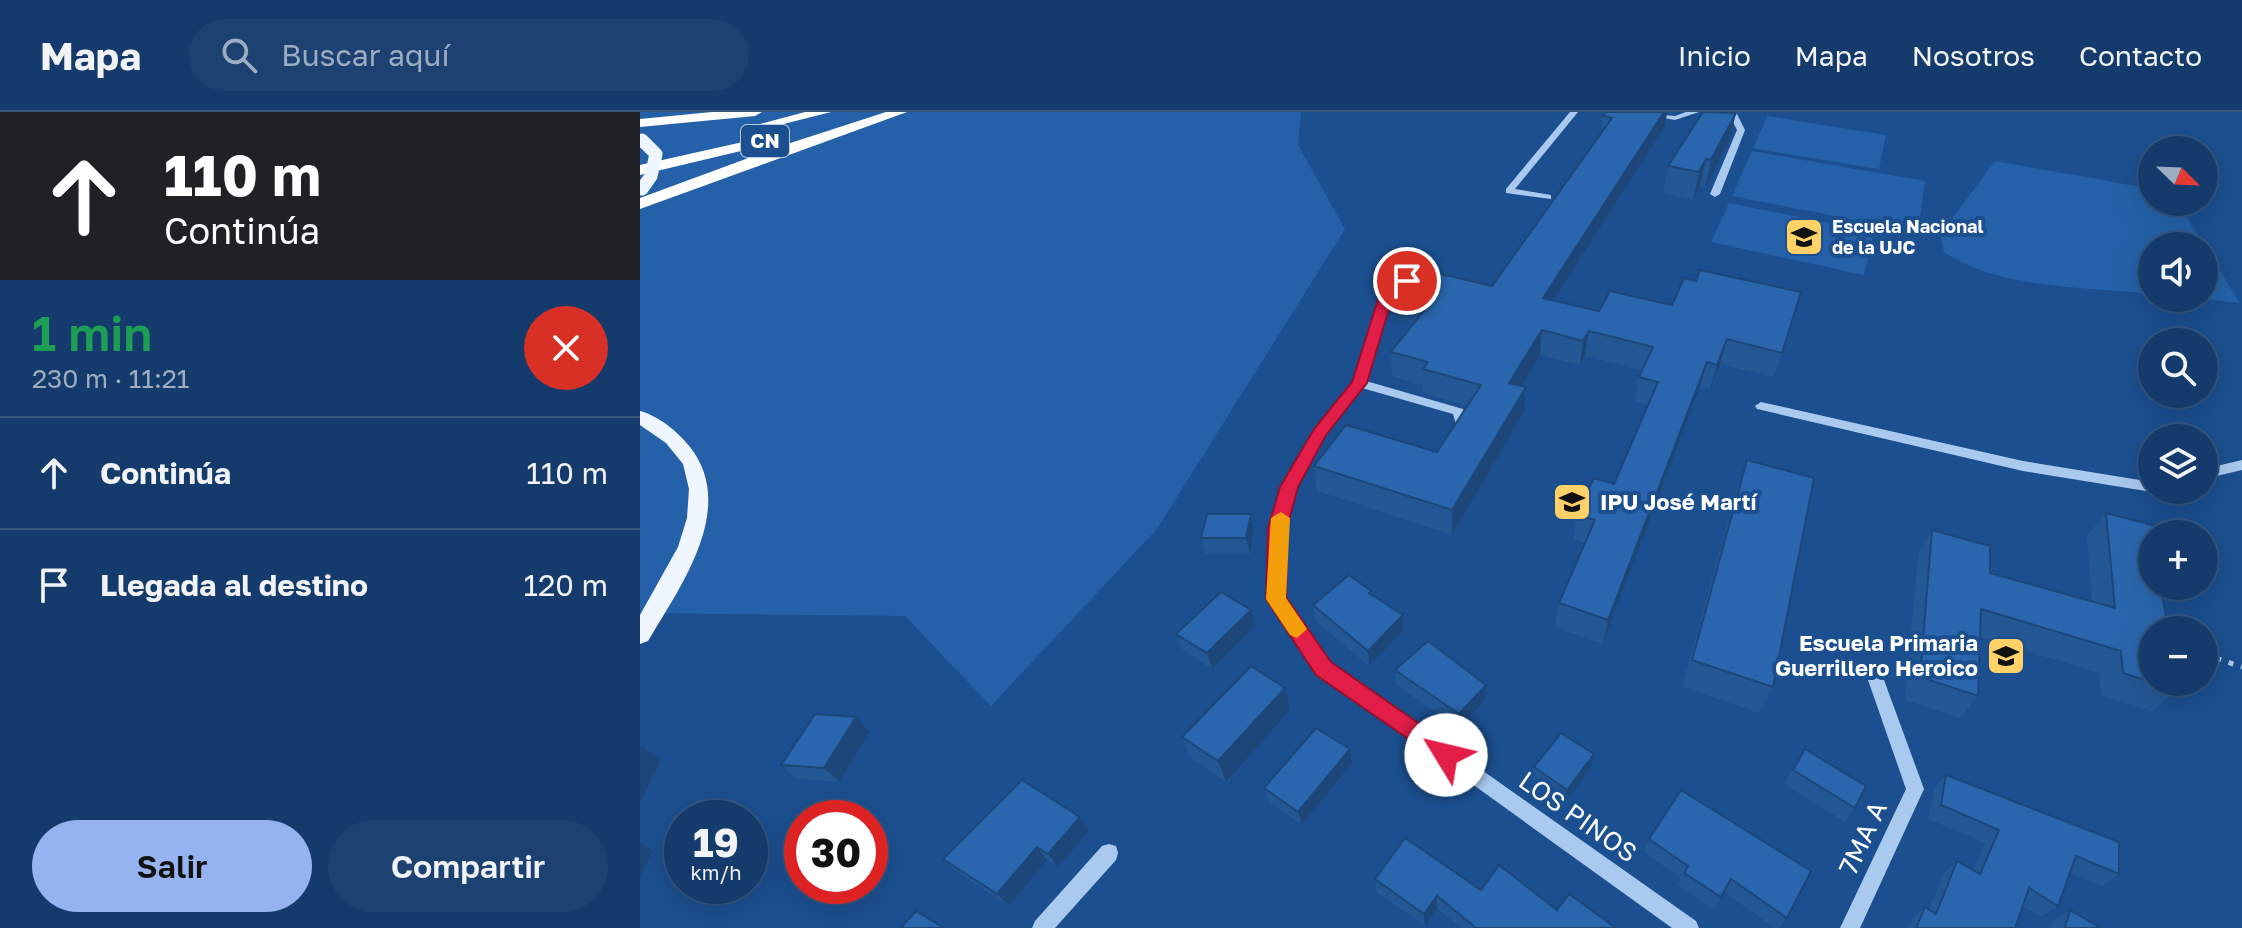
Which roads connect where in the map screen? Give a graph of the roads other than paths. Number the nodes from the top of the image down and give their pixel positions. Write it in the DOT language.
graph roads {
  1 [pos="755,112"];
  2 [pos="824,112"];
  3 [pos="891,112"];
  4 [pos="900,112"];
  5 [pos="1574,112"];
  6 [pos="1633,112"];
  7 [pos="1695,112"];
  8 [pos="1732,112"];
  9 [pos="640,123"];
  10 [pos="641,144"];
  11 [pos="640,170"];
  12 [pos="1715,194"];
  13 [pos="641,195"];
  14 [pos="1548,197"];
  15 [pos="1431,279"];
  16 [pos="1359,383"];
  17 [pos="1761,406"];
  18 [pos="640,417"];
  19 [pos="1320,433"];
  20 [pos="1333,437"];
  21 [pos="1450,444"];
  22 [pos="2242,465"];
  23 [pos="2218,471"];
  24 [pos="2138,485"];
  25 [pos="640,635"];
  26 [pos="1876,680"];
  27 [pos="1109,853"];
  28 [pos="1042,928"];
  29 [pos="1689,928"];
  30 [pos="1850,928"];
  1 -- 9 [label="highway"];
  2 -- 10 [label="highway, CN"];
  3 -- 11 [label="highway, CN"];
  4 -- 13 [label="highway"];
  5 -- 14 [label="street"];
  6 -- 7 [label="street"];
  8 -- 12 [label="street"];
  10 -- 13 [label="main road, bridge"];
  15 -- 16 [label="street"];
  16 -- 19 [label="street, LOS PINOS"];
  16 -- 21 [label="street"];
  17 -- 24 [label="street"];
  18 -- 25 [label="main road"];
  19 -- 20 [label="street"];
  19 -- 29 [label="street, LOS PINOS"];
  22 -- 23 [label="street"];
  26 -- 30 [label="street, 7MA A"];
  27 -- 28 [label="street"];
}
